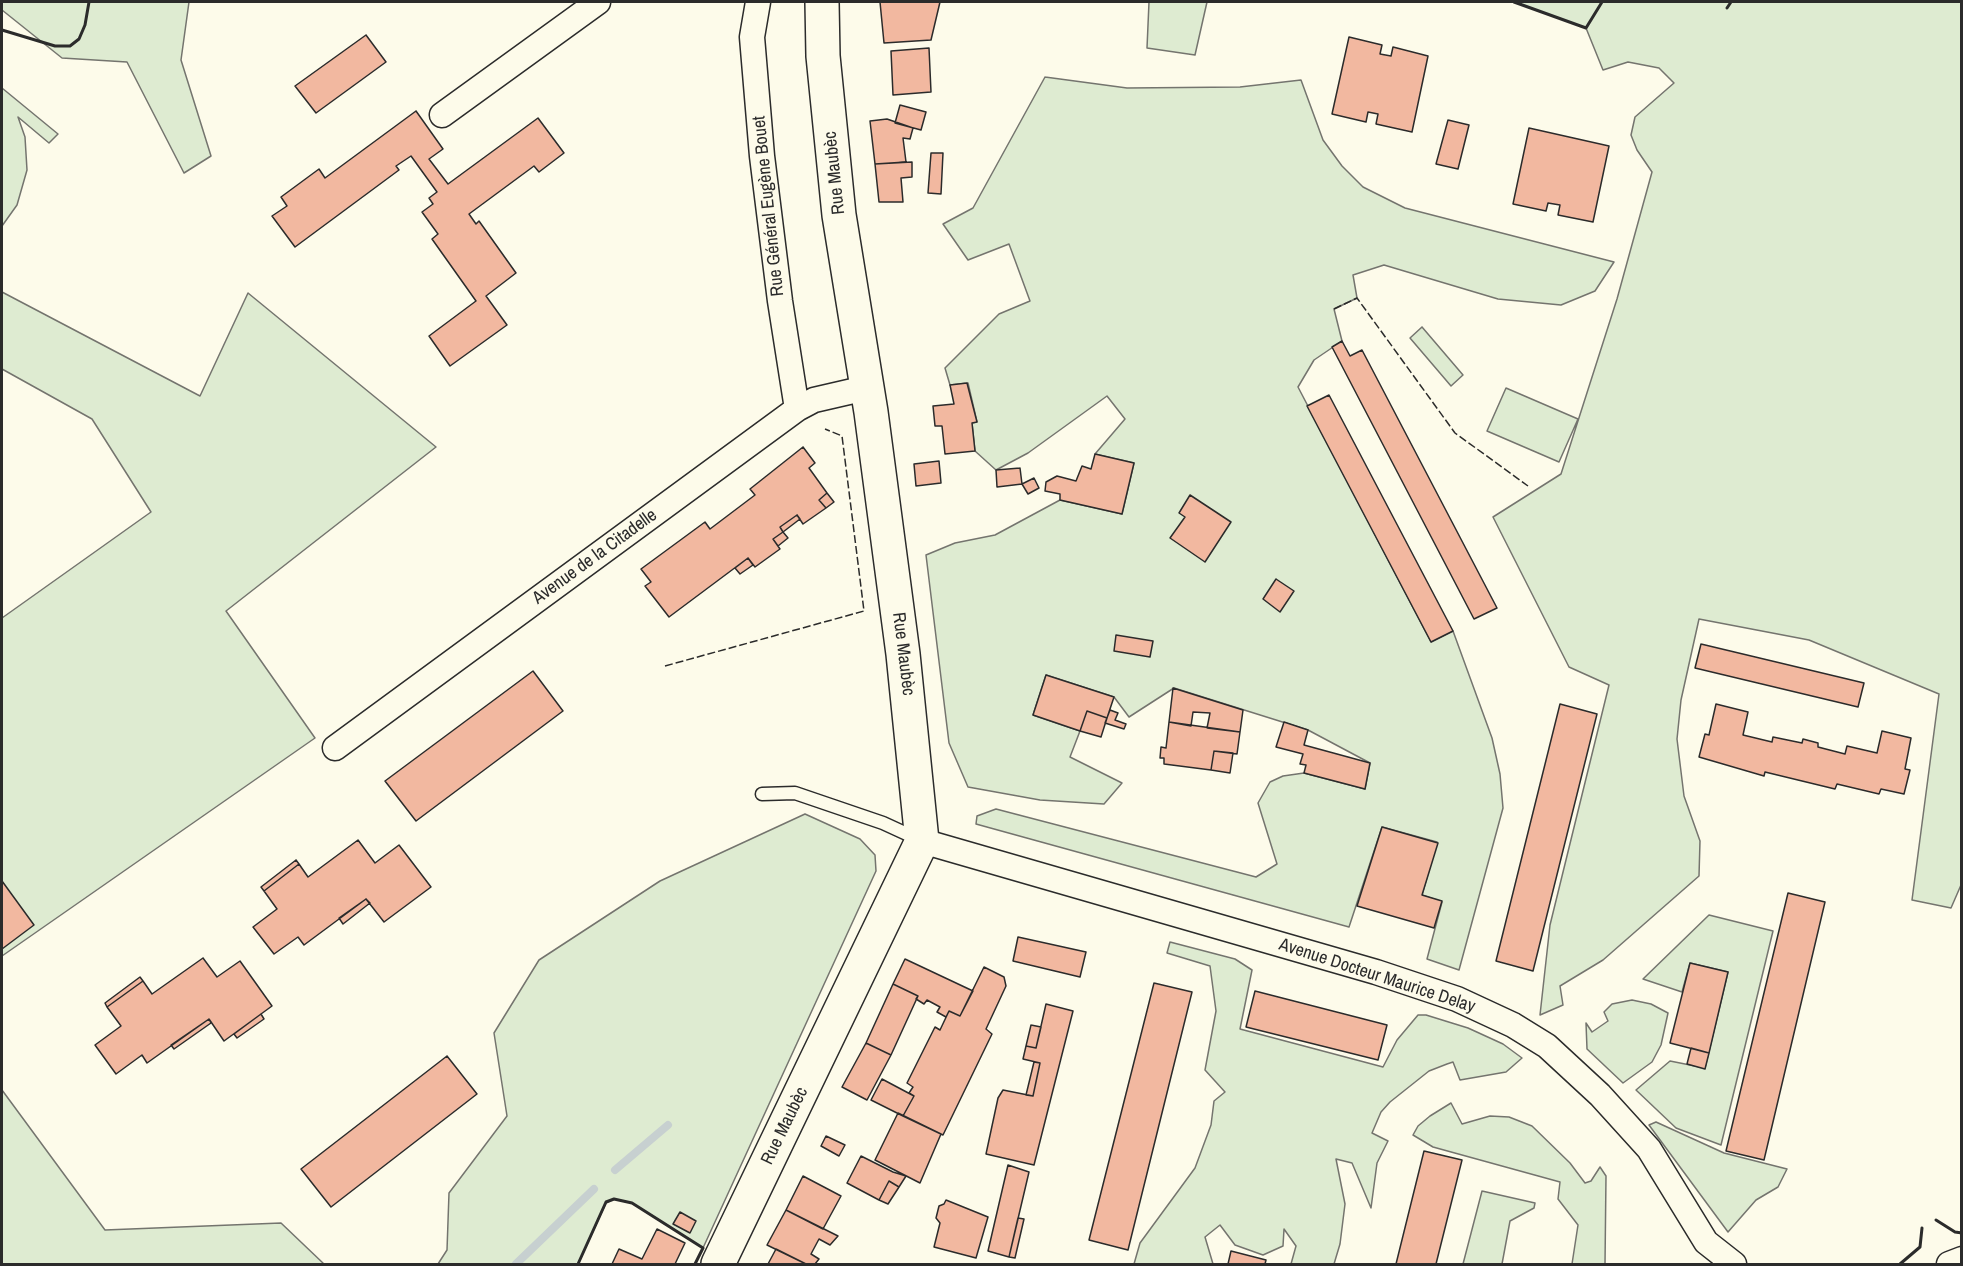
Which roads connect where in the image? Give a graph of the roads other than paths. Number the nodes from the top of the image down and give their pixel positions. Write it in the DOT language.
graph roads {
  1 [pos="598,2"];
  2 [pos="758,2"];
  3 [pos="822,2"];
  4 [pos="441,115"];
  5 [pos="866,388"];
  6 [pos="797,409"];
  7 [pos="335,748"];
  8 [pos="762,794"];
  9 [pos="922,841"];
  10 [pos="1962,1259"];
  11 [pos="718,1264"];
  12 [pos="1734,1264"];
  13 [pos="1949,1264"];
  1 -- 4 [label="street"];
  2 -- 6 [label="street, Rue Général Eugène Bouet"];
  3 -- 5 [label="main road, Rue Maubèc"];
  5 -- 6 [label="street, Avenue de la Citadelle"];
  5 -- 9 [label="main road, Rue Maubèc"];
  6 -- 7 [label="street, Avenue de la Citadelle"];
  8 -- 9 [label="lane"];
  9 -- 11 [label="main road, Rue Maubèc"];
  9 -- 12 [label="street, Avenue Docteur Maurice Delay"];
  10 -- 13 [label="street"];
}
